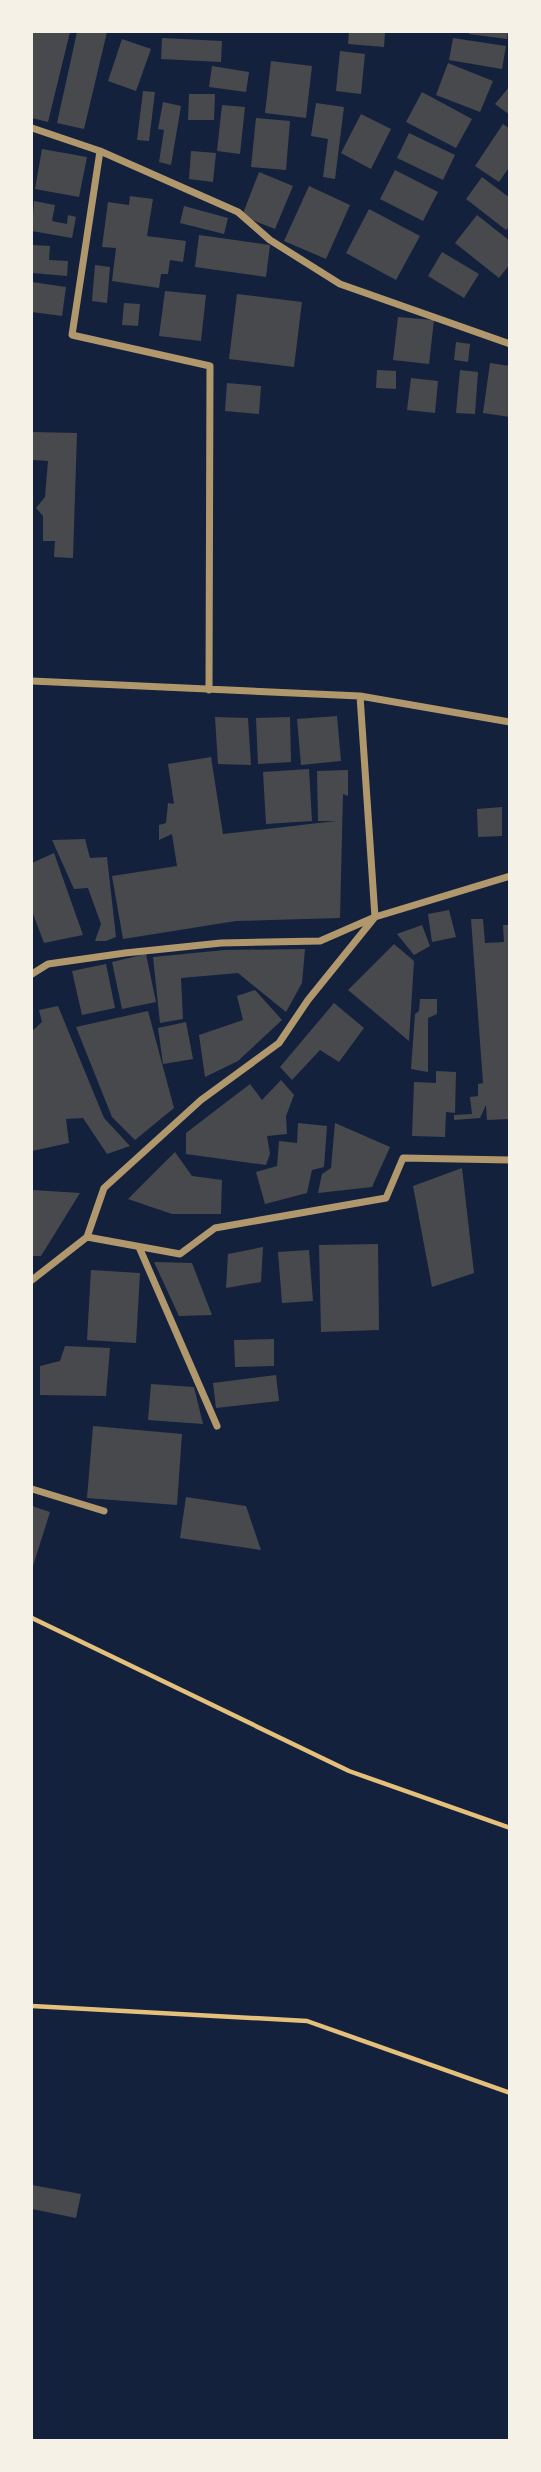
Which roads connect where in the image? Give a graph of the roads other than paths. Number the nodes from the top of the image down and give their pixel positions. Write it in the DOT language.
graph roads {
  1 [pos="32,128"];
  2 [pos="100,150"];
  3 [pos="509,344"];
  4 [pos="32,681"];
  5 [pos="209,690"];
  6 [pos="360,696"];
  7 [pos="509,722"];
  8 [pos="509,876"];
  9 [pos="375,917"];
  10 [pos="32,974"];
  11 [pos="509,1160"];
  12 [pos="87,1237"];
  13 [pos="139,1247"];
  14 [pos="32,1280"];
  15 [pos="216,1426"];
  16 [pos="32,1489"];
  17 [pos="104,1510"];
  1 -- 2 [label="street"];
  2 -- 3 [label="street"];
  2 -- 5 [label="street"];
  4 -- 5 [label="street"];
  5 -- 6 [label="street"];
  6 -- 7 [label="street"];
  6 -- 9 [label="street"];
  8 -- 9 [label="street"];
  9 -- 10 [label="street"];
  9 -- 12 [label="street"];
  11 -- 13 [label="street"];
  12 -- 13 [label="street"];
  12 -- 14 [label="street"];
  13 -- 15 [label="street"];
  16 -- 17 [label="street"];
}
